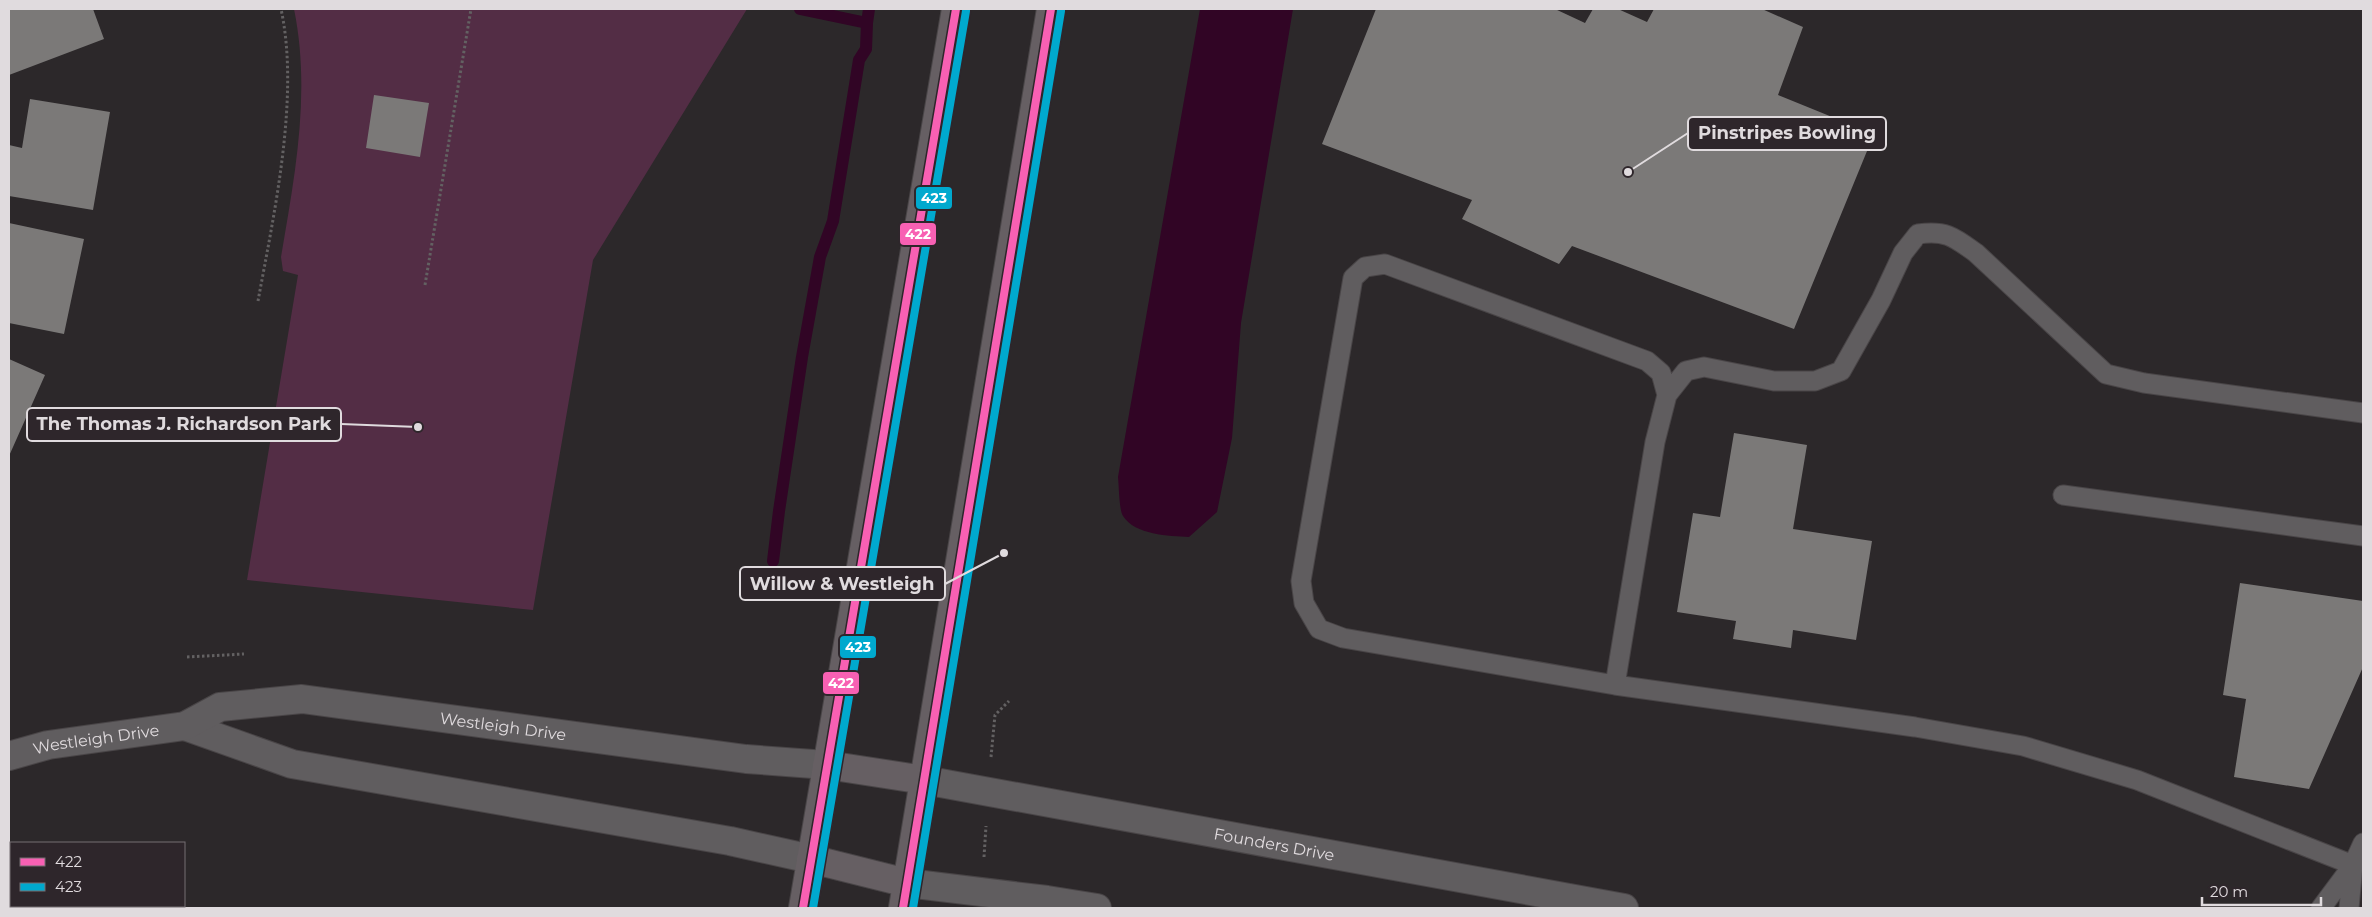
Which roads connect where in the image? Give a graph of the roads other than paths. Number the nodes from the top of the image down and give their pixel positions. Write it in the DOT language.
graph roads {
  1 [pos="956,9"];
  2 [pos="1051,9"];
  3 [pos="1667,394"];
  4 [pos="2363,413"];
  5 [pos="2063,495"];
  6 [pos="2363,536"];
  7 [pos="1615,685"];
  8 [pos="184,726"];
  9 [pos="9,756"];
  10 [pos="827,765"];
  11 [pos="924,780"];
  12 [pos="2363,843"];
  13 [pos="811,859"];
  14 [pos="2358,867"];
  15 [pos="905,896"];
  16 [pos="803,908"];
  17 [pos="1097,908"];
  18 [pos="1624,908"];
  19 [pos="2321,908"];
  20 [pos="2349,908"];
  1 -- 10 [label="main road"];
  2 -- 11 [label="main road"];
  3 -- 4 [label="lane"];
  3 -- 7 [label="lane"];
  3 -- 7 [label="lane"];
  5 -- 6 [label="lane"];
  7 -- 14 [label="lane"];
  8 -- 9 [label="street, Westleigh Drive"];
  8 -- 10 [label="street, Westleigh Drive"];
  8 -- 13 [label="street, Westleigh Drive"];
  10 -- 11 [label="main road"];
  10 -- 13 [label="main road"];
  11 -- 15 [label="main road"];
  11 -- 18 [label="street, Founders Drive"];
  12 -- 14 [label="lane"];
  13 -- 15 [label="main road"];
  13 -- 16 [label="main road"];
  14 -- 19 [label="lane"];
  14 -- 20 [label="lane"];
  15 -- 17 [label="street"];
}
